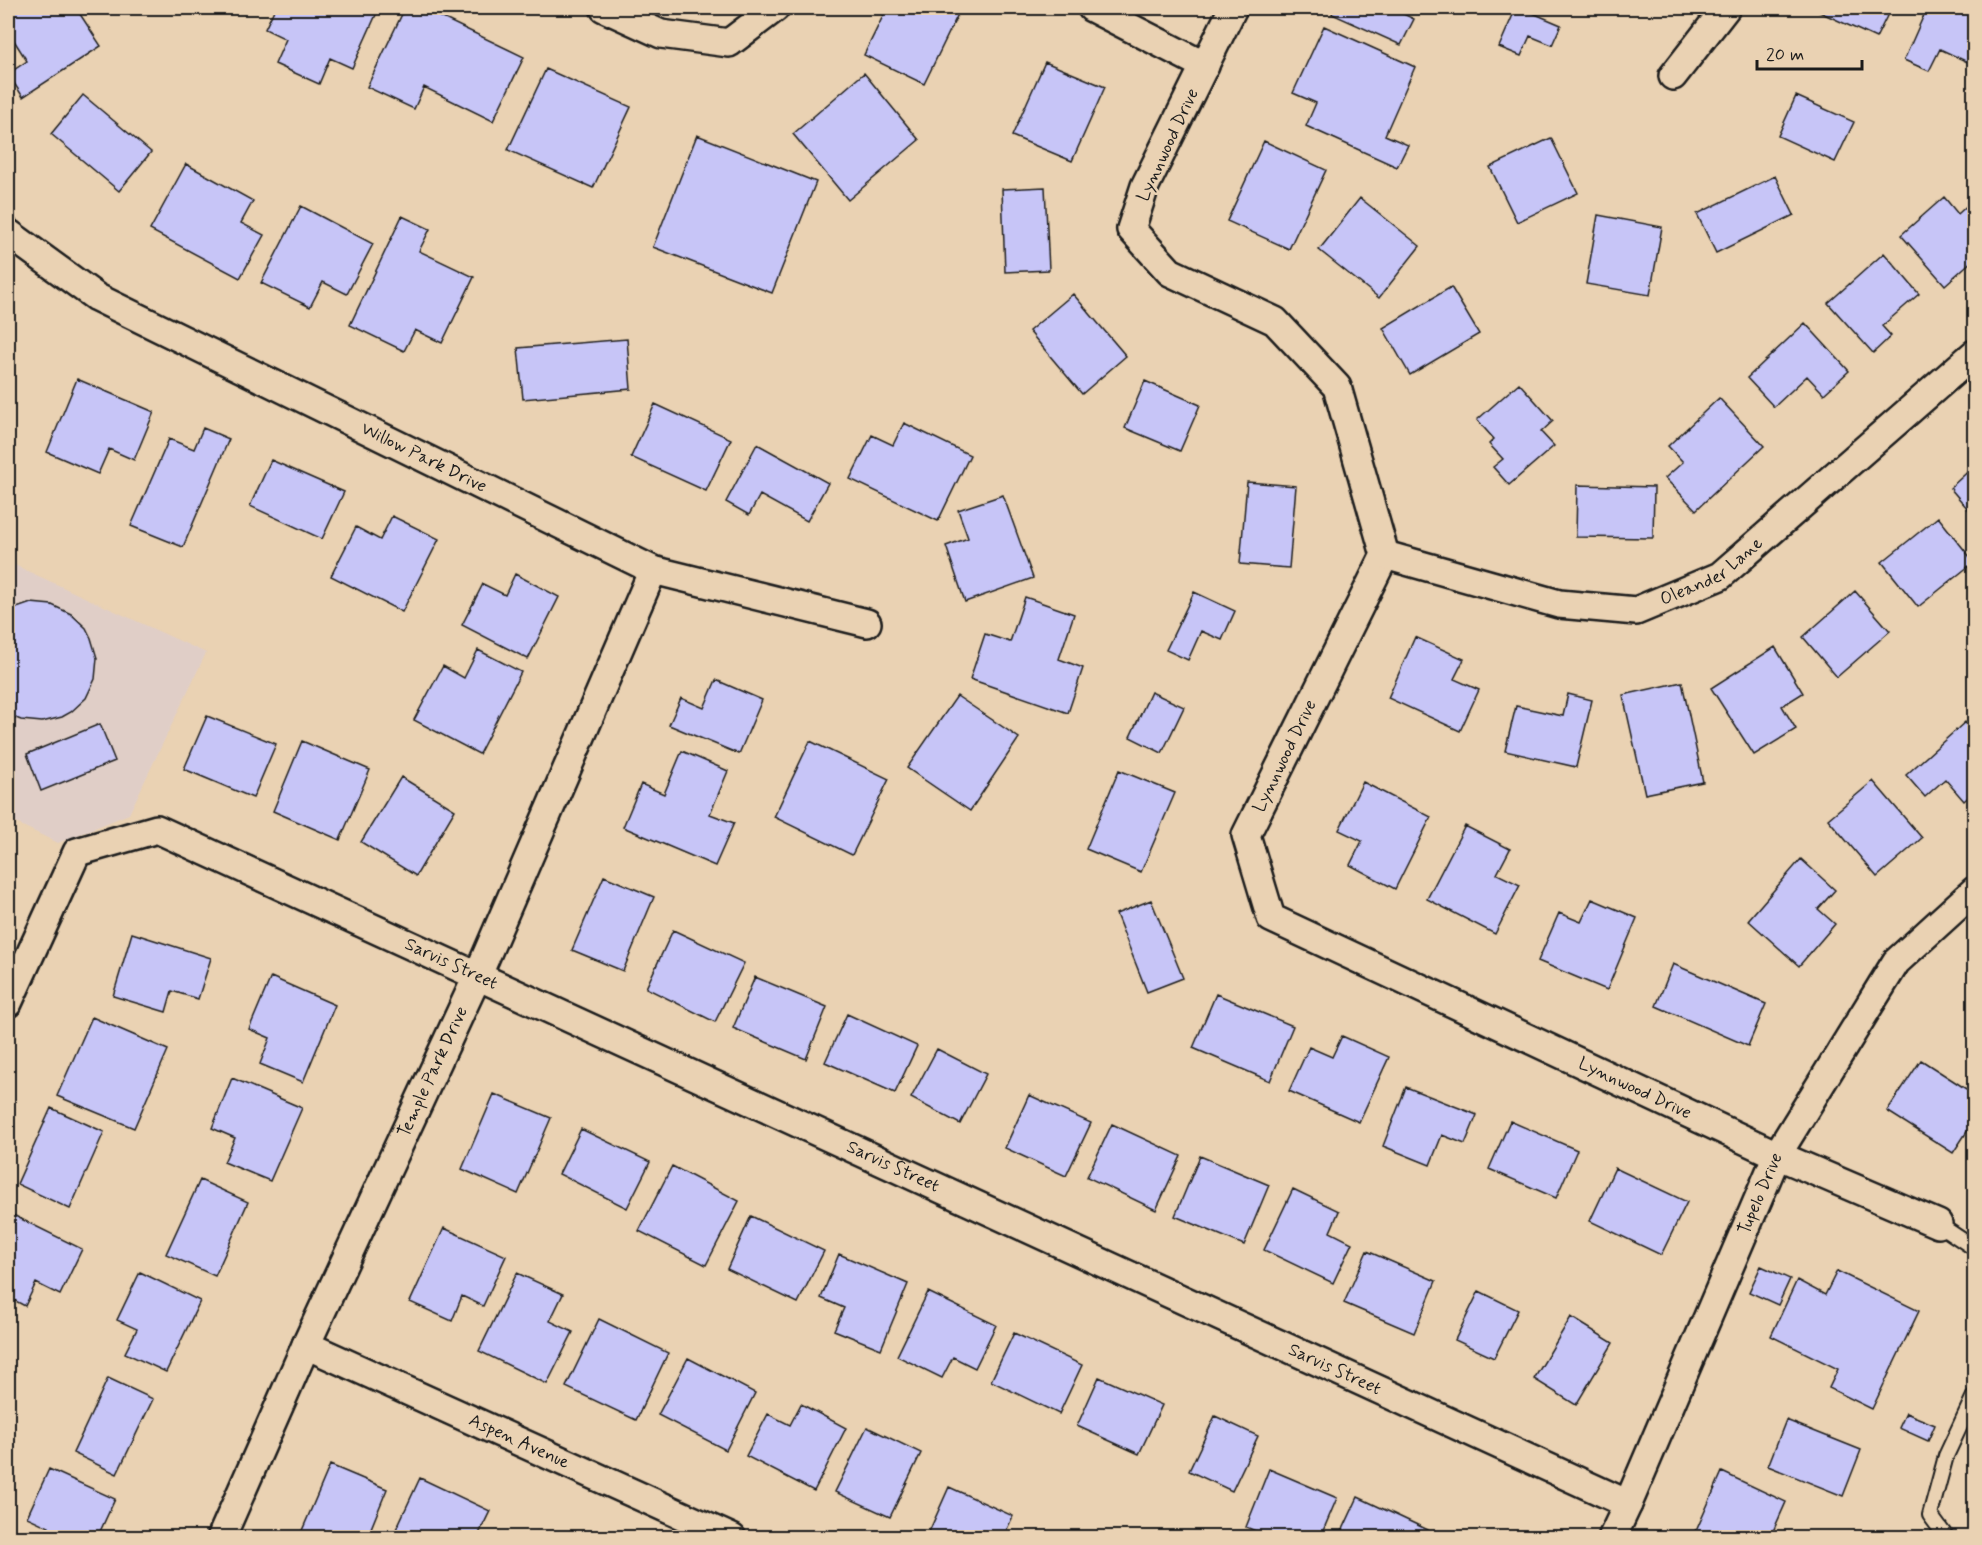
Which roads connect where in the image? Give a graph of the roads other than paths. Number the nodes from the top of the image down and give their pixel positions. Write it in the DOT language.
graph roads {
  1 [pos="604,8"];
  2 [pos="775,8"];
  3 [pos="1092,8"];
  4 [pos="1233,8"];
  5 [pos="1726,8"];
  6 [pos="1205,66"];
  7 [pos="1673,76"];
  8 [pos="8,233"];
  9 [pos="1974,354"];
  10 [pos="1385,555"];
  11 [pos="653,570"];
  12 [pos="867,623"];
  13 [pos="1974,891"];
  14 [pos="477,977"];
  15 [pos="8,1003"];
  16 [pos="1777,1155"];
  17 [pos="1938,1224"];
  18 [pos="1974,1248"];
  19 [pos="306,1345"];
  20 [pos="1974,1396"];
  21 [pos="1628,1503"];
  22 [pos="221,1538"];
  23 [pos="732,1538"];
  24 [pos="1612,1538"];
  25 [pos="1947,1538"];
  1 -- 2 [label="street"];
  3 -- 6 [label="street"];
  4 -- 6 [label="street, Lynnwood Drive"];
  5 -- 7 [label="street"];
  6 -- 10 [label="street, Lynnwood Drive"];
  8 -- 11 [label="street, Willow Park Drive"];
  9 -- 10 [label="street, Oleander Lane"];
  10 -- 16 [label="street, Lynnwood Drive"];
  11 -- 12 [label="street, Willow Park Drive"];
  11 -- 14 [label="street, Temple Park Drive"];
  13 -- 16 [label="street, Tupelo Drive"];
  14 -- 15 [label="street, Sarvis Street"];
  14 -- 19 [label="street, Temple Park Drive"];
  14 -- 21 [label="street, Sarvis Street"];
  16 -- 17 [label="street, Lynnwood Drive"];
  16 -- 21 [label="street, Tupelo Drive"];
  17 -- 18 [label="lane"];
  19 -- 22 [label="street, Temple Park Drive"];
  19 -- 23 [label="street, Aspen Avenue"];
  20 -- 25 [label="lane"];
  21 -- 24 [label="street, Tupelo Drive"];
}
